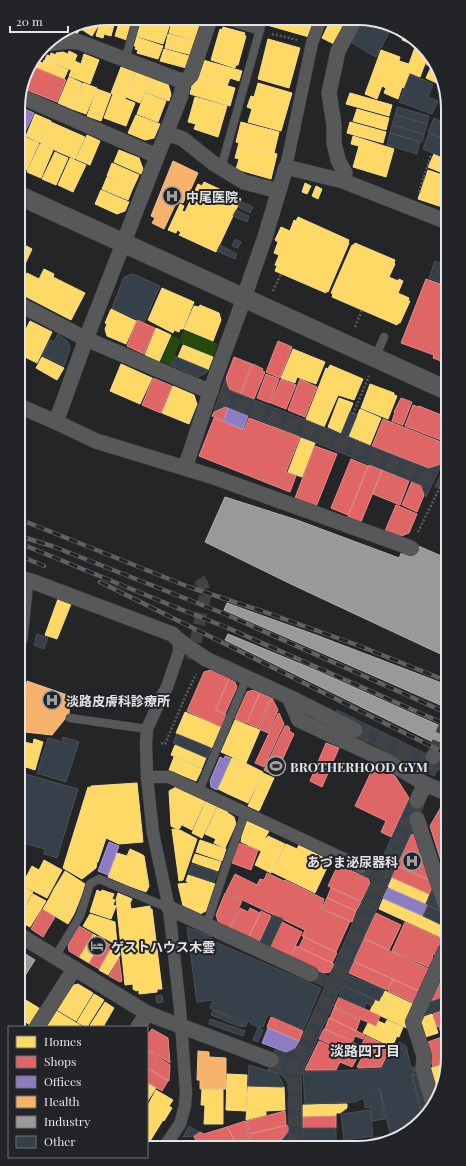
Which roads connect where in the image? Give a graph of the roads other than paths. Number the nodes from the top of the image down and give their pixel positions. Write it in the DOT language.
graph roads {
  1 [pos="135,25"];
  2 [pos="208,25"];
  3 [pos="240,25"];
  4 [pos="262,25"];
  5 [pos="319,25"];
  6 [pos="352,25"];
  7 [pos="260,31"];
  8 [pos="59,42"];
  9 [pos="125,60"];
  10 [pos="184,82"];
  11 [pos="26,99"];
  12 [pos="166,132"];
  13 [pos="157,156"];
  14 [pos="221,168"];
  15 [pos="286,168"];
  16 [pos="343,181"];
  17 [pos="279,191"];
  18 [pos="25,198"];
  19 [pos="441,219"];
  20 [pos="123,243"];
  21 [pos="244,298"];
  22 [pos="25,307"];
  23 [pos="384,337"];
  24 [pos="86,339"];
  25 [pos="375,358"];
  26 [pos="441,388"];
  27 [pos="215,394"];
  28 [pos="25,409"];
  29 [pos="56,422"];
  30 [pos="185,468"];
  31 [pos="413,543"];
  32 [pos="25,580"];
  33 [pos="179,642"];
  34 [pos="247,677"];
  35 [pos="289,697"];
  36 [pos="70,718"];
  37 [pos="147,729"];
  38 [pos="355,730"];
  39 [pos="147,777"];
  40 [pos="425,784"];
  41 [pos="199,791"];
  42 [pos="441,791"];
  43 [pos="416,801"];
  44 [pos="245,813"];
  45 [pos="417,819"];
  46 [pos="361,866"];
  47 [pos="441,892"];
  48 [pos="169,908"];
  49 [pos="206,926"];
  50 [pos="25,938"];
  51 [pos="55,957"];
  52 [pos="441,960"];
  53 [pos="74,969"];
  54 [pos="311,974"];
  55 [pos="147,1012"];
  56 [pos="38,1026"];
  57 [pos="139,1026"];
  58 [pos="181,1026"];
  59 [pos="271,1060"];
  60 [pos="431,1097"];
  61 [pos="168,1141"];
  1 -- 9 [label="lane"];
  2 -- 10 [label="street"];
  3 -- 7 [label="lane"];
  4 -- 7 [label="lane"];
  5 -- 15 [label="street"];
  6 -- 16 [label="street"];
  7 -- 14 [label="lane"];
  8 -- 9 [label="street"];
  9 -- 10 [label="street"];
  10 -- 12 [label="street"];
  11 -- 13 [label="street"];
  12 -- 13 [label="street"];
  12 -- 14 [label="street"];
  13 -- 20 [label="street"];
  14 -- 17 [label="street"];
  15 -- 16 [label="street"];
  15 -- 17 [label="street"];
  16 -- 19 [label="street"];
  17 -- 21 [label="street"];
  18 -- 20 [label="street"];
  20 -- 21 [label="street"];
  20 -- 24 [label="street"];
  21 -- 25 [label="street"];
  21 -- 27 [label="street"];
  22 -- 24 [label="street"];
  23 -- 25 [label="lane"];
  24 -- 27 [label="street"];
  24 -- 29 [label="street"];
  25 -- 26 [label="street"];
  27 -- 30 [label="street"];
  28 -- 29 [label="street"];
  29 -- 30 [label="street"];
  30 -- 31 [label="street"];
  32 -- 33 [label="street"];
  33 -- 34 [label="street, bridge"];
  33 -- 37 [label="street"];
  34 -- 35 [label="street"];
  34 -- 41 [label="lane"];
  35 -- 38 [label="street"];
  35 -- 40 [label="street"];
  36 -- 37 [label="lane"];
  37 -- 39 [label="street"];
  39 -- 41 [label="street"];
  39 -- 48 [label="street"];
  40 -- 42 [label="street"];
  40 -- 43 [label="street"];
  41 -- 44 [label="street"];
  44 -- 46 [label="street"];
  44 -- 49 [label="lane"];
  45 -- 47 [label="street"];
  48 -- 49 [label="street"];
  48 -- 51 [label="lane"];
  48 -- 58 [label="street"];
  49 -- 54 [label="street"];
  50 -- 51 [label="street"];
  51 -- 53 [label="street"];
  52 -- 60 [label="street"];
  53 -- 55 [label="street"];
  53 -- 56 [label="street"];
  55 -- 57 [label="street"];
  55 -- 58 [label="street"];
  58 -- 59 [label="street"];
  58 -- 61 [label="street"];
}
